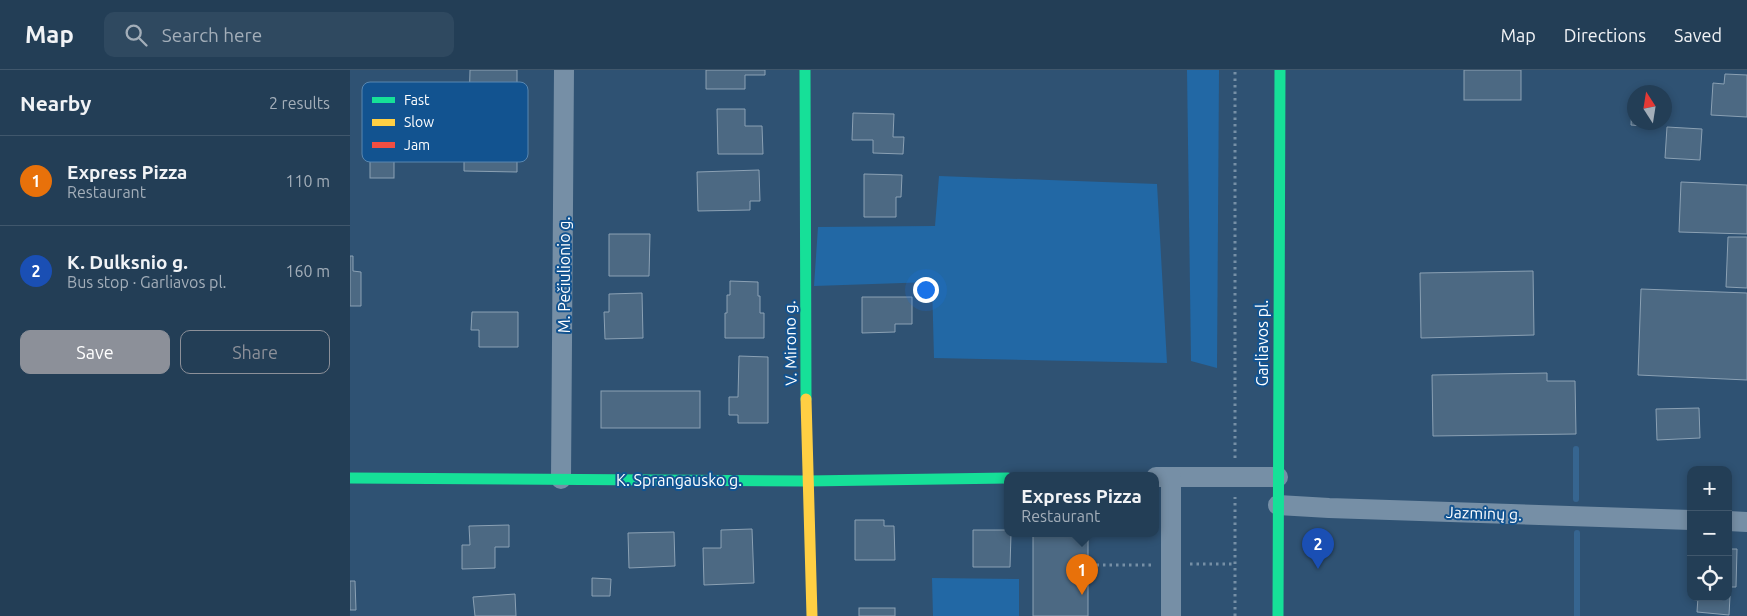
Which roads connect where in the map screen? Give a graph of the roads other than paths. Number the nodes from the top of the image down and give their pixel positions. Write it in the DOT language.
graph roads {
  1 [pos="564,70"];
  2 [pos="805,70"];
  3 [pos="1280,70"];
  4 [pos="1163,477"];
  5 [pos="1278,477"];
  6 [pos="350,478"];
  7 [pos="1004,478"];
  8 [pos="561,479"];
  9 [pos="807,480"];
  10 [pos="1278,505"];
  11 [pos="1687,520"];
  12 [pos="1732,521"];
  13 [pos="1747,522"];
  14 [pos="812,616"];
  15 [pos="1171,616"];
  16 [pos="1278,616"];
  1 -- 8 [label="street, M. Pečiulionio g."];
  2 -- 9 [label="street, V. Mirono g."];
  3 -- 5 [label="street, Garliavos pl."];
  4 -- 5 [label="street"];
  4 -- 15 [label="street"];
  5 -- 10 [label="street, Garliavos pl."];
  6 -- 8 [label="street, K. Sprangausko g."];
  7 -- 9 [label="street, K. Sprangausko g."];
  8 -- 9 [label="street, K. Sprangausko g."];
  9 -- 14 [label="street, V. Mirono g."];
  10 -- 11 [label="street, Jazminų g."];
  10 -- 16 [label="street, Garliavos pl."];
  12 -- 13 [label="street"];
}
